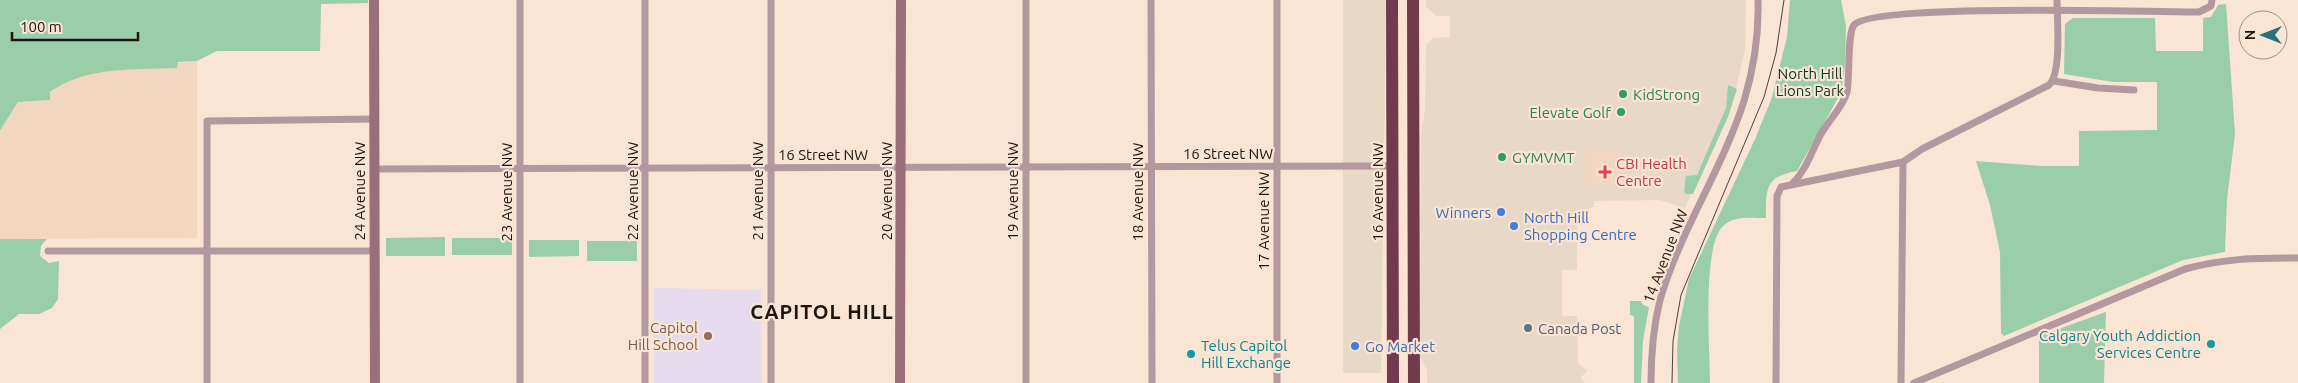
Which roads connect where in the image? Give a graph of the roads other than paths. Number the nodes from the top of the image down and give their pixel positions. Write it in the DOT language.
graph roads {
  1 [pos="374,0"];
  2 [pos="520,0"];
  3 [pos="645,0"];
  4 [pos="771,0"];
  5 [pos="901,0"];
  6 [pos="1026,0"];
  7 [pos="1152,0"];
  8 [pos="1277,0"];
  9 [pos="1392,0"];
  10 [pos="1413,0"];
  11 [pos="1758,0"];
  12 [pos="2057,0"];
  13 [pos="2212,3"];
  14 [pos="2057,12"];
  15 [pos="2054,81"];
  16 [pos="2134,90"];
  17 [pos="374,119"];
  18 [pos="1903,162"];
  19 [pos="1393,166"];
  20 [pos="1026,167"];
  21 [pos="1151,167"];
  22 [pos="1277,167"];
  23 [pos="520,168"];
  24 [pos="646,168"];
  25 [pos="771,168"];
  26 [pos="901,168"];
  27 [pos="374,169"];
  28 [pos="1793,183"];
  29 [pos="48,251"];
  30 [pos="374,251"];
  31 [pos="207,252"];
  32 [pos="2298,258"];
  33 [pos="207,383"];
  34 [pos="375,383"];
  35 [pos="520,383"];
  36 [pos="645,383"];
  37 [pos="771,383"];
  38 [pos="900,383"];
  39 [pos="1026,383"];
  40 [pos="1152,383"];
  41 [pos="1277,383"];
  42 [pos="1393,383"];
  43 [pos="1414,383"];
  44 [pos="1651,383"];
  45 [pos="1776,383"];
  46 [pos="1901,383"];
  47 [pos="1914,383"];
  1 -- 17 [label="street, 24 Avenue NW"];
  2 -- 23 [label="street, 23 Avenue NW"];
  3 -- 24 [label="street, 22 Avenue NW"];
  4 -- 25 [label="street, 21 Avenue NW"];
  5 -- 26 [label="street, 20 Avenue NW"];
  6 -- 20 [label="street, 19 Avenue NW"];
  7 -- 21 [label="street, 18 Avenue NW"];
  8 -- 22 [label="street, 17 Avenue NW"];
  9 -- 19 [label="highway, 16 Avenue NW"];
  10 -- 43 [label="highway"];
  11 -- 44 [label="street, 14 Avenue NW"];
  12 -- 14 [label="street"];
  13 -- 14 [label="street"];
  14 -- 15 [label="street"];
  14 -- 28 [label="street"];
  15 -- 16 [label="street"];
  15 -- 18 [label="street"];
  17 -- 27 [label="street, 24 Avenue NW"];
  17 -- 31 [label="street"];
  18 -- 28 [label="street"];
  18 -- 46 [label="street"];
  19 -- 22 [label="street, 16 Street NW"];
  19 -- 42 [label="highway, 16 Avenue NW"];
  20 -- 21 [label="street, 16 Street NW"];
  20 -- 26 [label="street, 16 Street NW"];
  20 -- 39 [label="street, 19 Avenue NW"];
  21 -- 22 [label="street, 16 Street NW"];
  21 -- 40 [label="street, 18 Avenue NW"];
  22 -- 41 [label="street, 17 Avenue NW"];
  23 -- 24 [label="street, 16 Street NW"];
  23 -- 27 [label="street, 16 Street NW"];
  23 -- 35 [label="street, 23 Avenue NW"];
  24 -- 25 [label="street, 16 Street NW"];
  24 -- 36 [label="street, 22 Avenue NW"];
  25 -- 26 [label="street, 16 Street NW"];
  25 -- 37 [label="street, 21 Avenue NW"];
  26 -- 38 [label="street, 20 Avenue NW"];
  27 -- 30 [label="street, 24 Avenue NW"];
  28 -- 45 [label="street"];
  29 -- 31 [label="street"];
  30 -- 31 [label="street"];
  30 -- 34 [label="street, 24 Avenue NW"];
  31 -- 33 [label="street"];
  32 -- 47 [label="street"];
}
